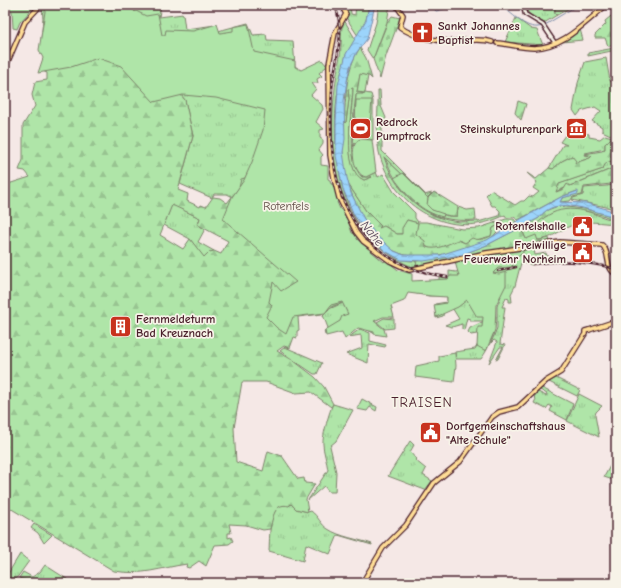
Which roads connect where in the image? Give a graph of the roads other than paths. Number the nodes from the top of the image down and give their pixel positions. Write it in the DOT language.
graph roads {
  1 [pos="341,5"];
  2 [pos="396,5"];
  3 [pos="523,5"];
  4 [pos="607,5"];
  5 [pos="40,6"];
  6 [pos="555,43"];
  7 [pos="5,68"];
  8 [pos="614,273"];
  9 [pos="616,321"];
  10 [pos="362,583"];
  1 -- 8 [label="main road"];
  2 -- 6 [label="main road"];
  3 -- 6 [label="street"];
  4 -- 6 [label="main road"];
  5 -- 7 [label="main road"];
  9 -- 10 [label="main road"];
}
